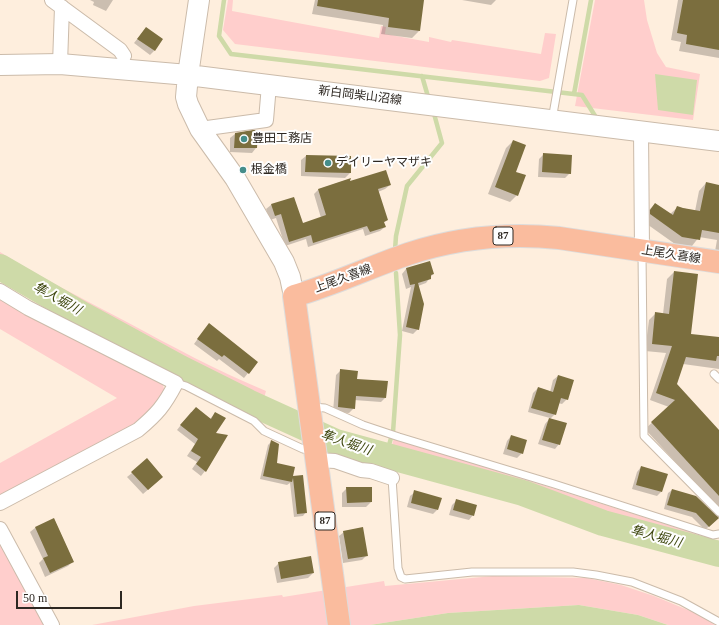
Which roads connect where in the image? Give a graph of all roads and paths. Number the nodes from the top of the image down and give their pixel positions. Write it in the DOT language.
graph roads {
  1 [pos="199,0"];
  2 [pos="574,0"];
  3 [pos="57,3"];
  4 [pos="124,56"];
  5 [pos="0,64"];
  6 [pos="60,64"];
  7 [pos="188,75"];
  8 [pos="269,85"];
  9 [pos="552,120"];
  10 [pos="200,129"];
  11 [pos="642,131"];
  12 [pos="719,141"];
  13 [pos="642,250"];
  14 [pos="719,262"];
  15 [pos="0,291"];
  16 [pos="294,296"];
  17 [pos="176,383"];
  18 [pos="310,406"];
  19 [pos="316,454"];
  20 [pos="392,478"];
  21 [pos="0,503"];
  22 [pos="719,512"];
  23 [pos="0,529"];
  24 [pos="719,534"];
  25 [pos="719,622"];
  26 [pos="52,625"];
  27 [pos="339,625"];
  1 -- 7 [label="street"];
  2 -- 9 [label="lane"];
  3 -- 4 [label="street"];
  3 -- 6 [label="street"];
  5 -- 6 [label="street, 新白岡柴山沼線"];
  6 -- 7 [label="street, 新白岡柴山沼線"];
  7 -- 8 [label="street, 新白岡柴山沼線"];
  7 -- 10 [label="street"];
  8 -- 9 [label="street, 新白岡柴山沼線"];
  8 -- 10 [label="street"];
  9 -- 11 [label="street, 新白岡柴山沼線"];
  10 -- 16 [label="street"];
  11 -- 12 [label="street, 新白岡柴山沼線"];
  11 -- 13 [label="street"];
  13 -- 14 [label="main road, 上尾久喜線 / 87"];
  13 -- 16 [label="main road, 上尾久喜線 / 87"];
  13 -- 22 [label="lane"];
  15 -- 17 [label="street"];
  16 -- 18 [label="main road, 87"];
  17 -- 19 [label="lane"];
  17 -- 21 [label="street"];
  18 -- 19 [label="main road, 87"];
  18 -- 24 [label="lane"];
  19 -- 20 [label="street"];
  19 -- 27 [label="main road, 87"];
  20 -- 25 [label="lane"];
  23 -- 26 [label="street"];
}
